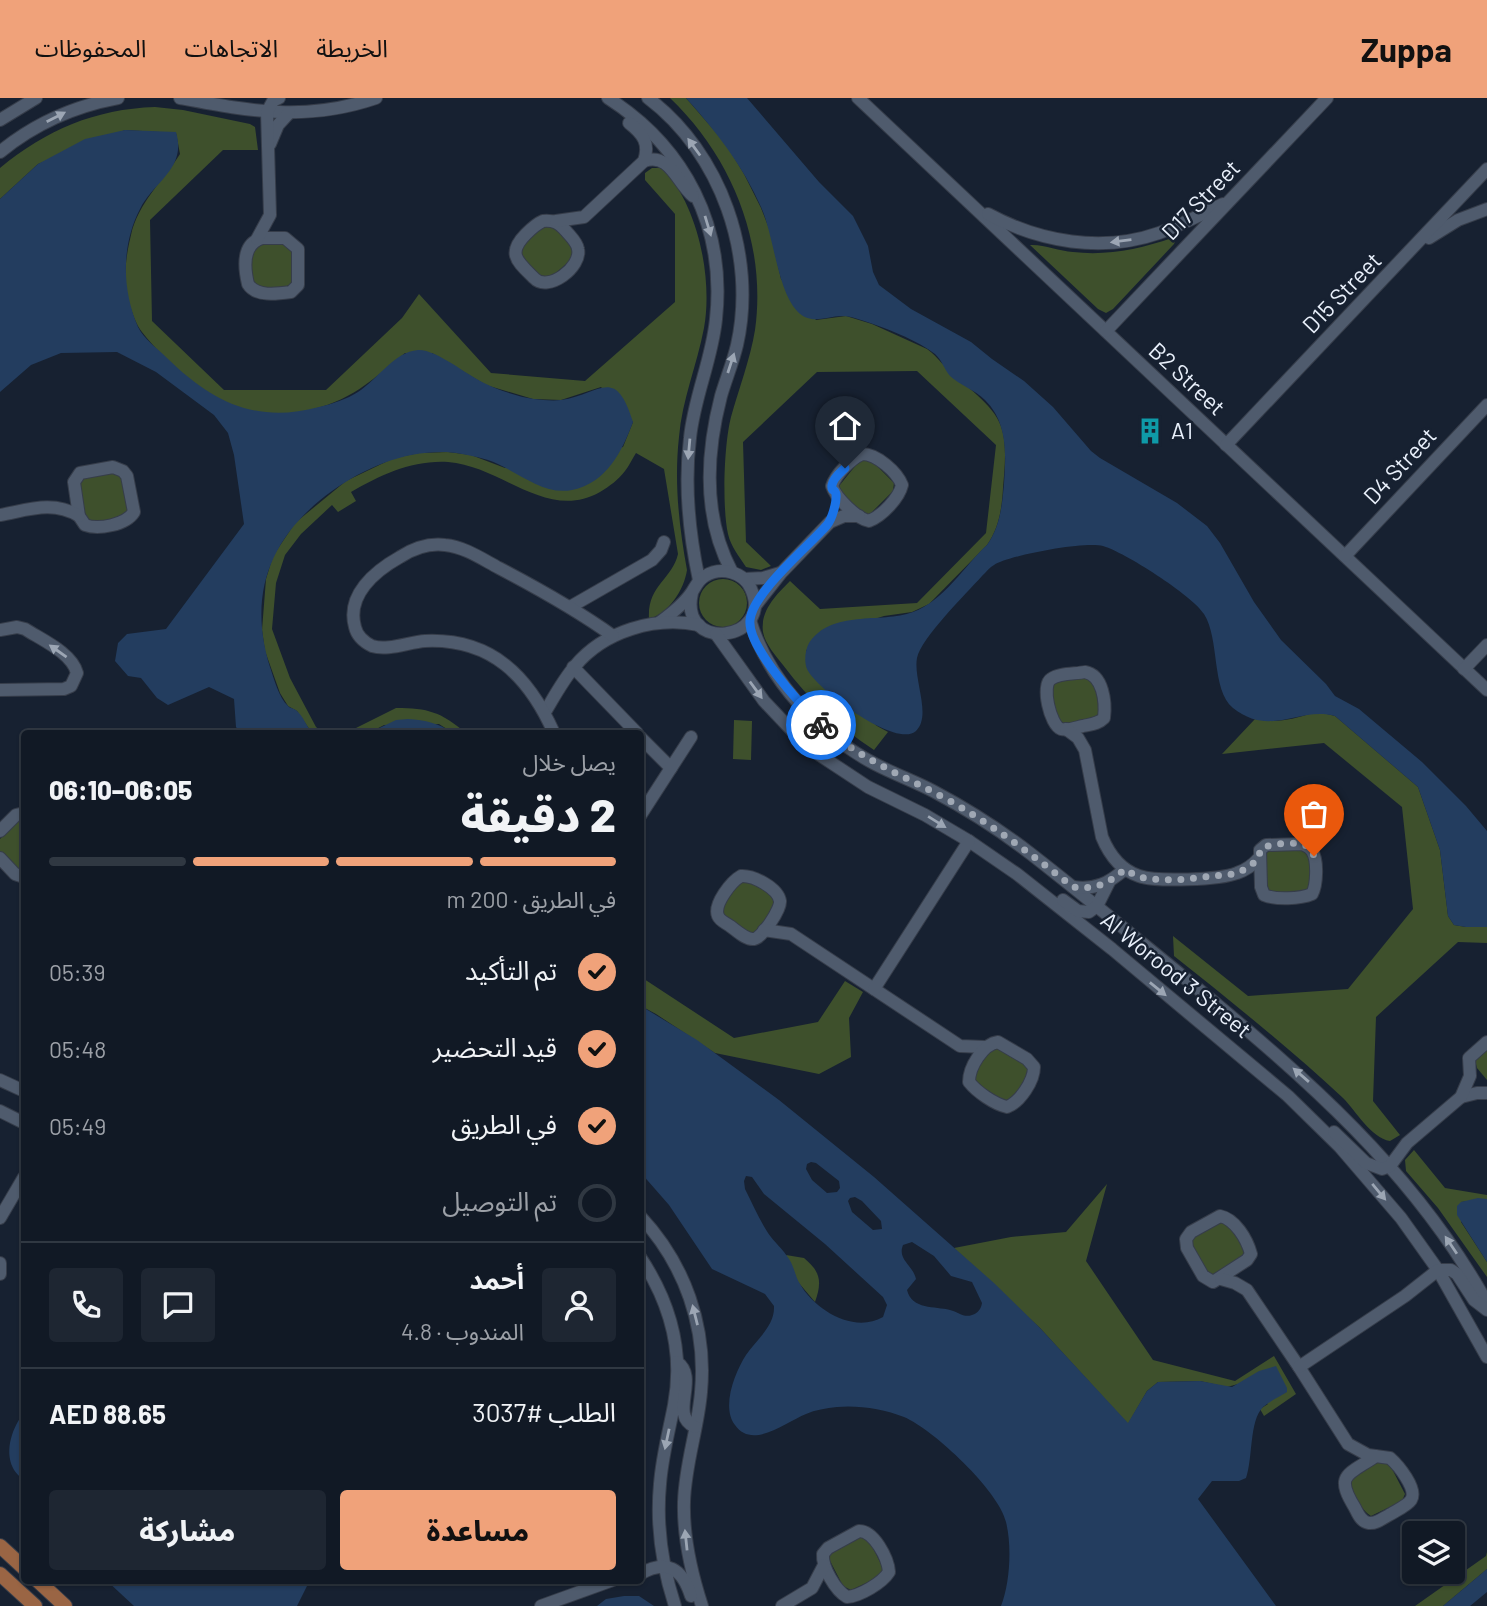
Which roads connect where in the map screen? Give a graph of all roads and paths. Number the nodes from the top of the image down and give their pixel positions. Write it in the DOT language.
graph roads {
  1 [pos="36,98"];
  2 [pos="118,98"];
  3 [pos="180,98"];
  4 [pos="279,98"];
  5 [pos="344,98"];
  6 [pos="376,98"];
  7 [pos="606,98"];
  8 [pos="648,98"];
  9 [pos="858,98"];
  10 [pos="1327,98"];
  11 [pos="267,112"];
  12 [pos="307,112"];
  13 [pos="289,113"];
  14 [pos="0,120"];
  15 [pos="269,148"];
  16 [pos="0,152"];
  17 [pos="644,161"];
  18 [pos="1487,169"];
  19 [pos="699,201"];
  20 [pos="967,201"];
  21 [pos="1230,201"];
  22 [pos="1487,209"];
  23 [pos="270,215"];
  24 [pos="584,217"];
  25 [pos="556,221"];
  26 [pos="285,238"];
  27 [pos="257,239"];
  28 [pos="577,244"];
  29 [pos="1409,253"];
  30 [pos="1106,331"];
  31 [pos="1487,405"];
  32 [pos="1226,445"];
  33 [pos="74,487"];
  34 [pos="836,493"];
  35 [pos="46,506"];
  36 [pos="0,515"];
  37 [pos="79,516"];
  38 [pos="859,516"];
  39 [pos="830,522"];
  40 [pos="664,542"];
  41 [pos="1345,556"];
  42 [pos="732,572"];
  43 [pos="781,573"];
  44 [pos="744,579"];
  45 [pos="699,580"];
  46 [pos="692,593"];
  47 [pos="755,606"];
  48 [pos="570,607"];
  49 [pos="750,620"];
  50 [pos="660,622"];
  51 [pos="699,625"];
  52 [pos="0,630"];
  53 [pos="716,634"];
  54 [pos="613,636"];
  55 [pos="1487,645"];
  56 [pos="573,667"];
  57 [pos="1464,668"];
  58 [pos="0,690"];
  59 [pos="1487,690"];
  60 [pos="545,712"];
  61 [pos="1097,723"];
  62 [pos="1066,729"];
  63 [pos="553,730"];
  64 [pos="634,730"];
  65 [pos="691,737"];
  66 [pos="644,740"];
  67 [pos="1086,750"];
  68 [pos="671,768"];
  69 [pos="644,810"];
  70 [pos="21,814"];
  71 [pos="0,831"];
  72 [pos="969,841"];
  73 [pos="0,858"];
  74 [pos="1259,858"];
  75 [pos="1125,869"];
  76 [pos="1017,874"];
  77 [pos="1234,874"];
  78 [pos="21,876"];
  79 [pos="1109,882"];
  80 [pos="1073,887"];
  81 [pos="1261,887"];
  82 [pos="1097,906"];
  83 [pos="779,908"];
  84 [pos="764,930"];
  85 [pos="792,934"];
  86 [pos="874,989"];
  87 [pos="1487,1042"];
  88 [pos="960,1046"];
  89 [pos="985,1047"];
  90 [pos="1471,1069"];
  91 [pos="971,1071"];
  92 [pos="0,1080"];
  93 [pos="1487,1088"];
  94 [pos="21,1090"];
  95 [pos="1487,1093"];
  96 [pos="1461,1097"];
  97 [pos="0,1111"];
  98 [pos="21,1122"];
  99 [pos="1318,1125"];
  100 [pos="1408,1143"];
  101 [pos="1371,1144"];
  102 [pos="1390,1166"];
  103 [pos="21,1182"];
  104 [pos="0,1218"];
  105 [pos="644,1220"];
  106 [pos="1244,1262"];
  107 [pos="0,1263"];
  108 [pos="644,1264"];
  109 [pos="1438,1270"];
  110 [pos="0,1274"];
  111 [pos="644,1275"];
  112 [pos="1221,1279"];
  113 [pos="1416,1288"];
  114 [pos="1247,1290"];
  115 [pos="1451,1292"];
  116 [pos="1487,1303"];
  117 [pos="1487,1310"];
  118 [pos="671,1319"];
  119 [pos="1487,1357"];
  120 [pos="677,1362"];
  121 [pos="1300,1367"];
  122 [pos="695,1427"];
  123 [pos="1348,1444"];
  124 [pos="1376,1456"];
  125 [pos="1347,1475"];
  126 [pos="0,1546"];
  127 [pos="824,1565"];
  128 [pos="21,1566"];
  129 [pos="664,1567"];
  130 [pos="644,1572"];
  131 [pos="0,1574"];
  132 [pos="644,1575"];
  133 [pos="41,1584"];
  134 [pos="602,1584"];
  135 [pos="669,1587"];
  136 [pos="812,1588"];
  137 [pos="838,1590"];
  138 [pos="34,1606"];
  139 [pos="65,1606"];
  140 [pos="541,1606"];
  141 [pos="675,1606"];
  142 [pos="694,1606"];
  143 [pos="702,1606"];
  144 [pos="782,1606"];
  1 -- 14 [label="street"];
  16 -- 2 [label="street, one-way"];
  3 -- 11 [label="street"];
  4 -- 11 [label="street"];
  5 -- 12 [label="street"];
  6 -- 12 [label="street"];
  7 -- 17 [label="street"];
  7 -- 19 [label="street"];
  42 -- 8 [label="street, one-way"];
  9 -- 20 [label="street, B2 Street"];
  10 -- 21 [label="street, D17 Street"];
  11 -- 13 [label="street"];
  11 -- 15 [label="street"];
  12 -- 13 [label="street"];
  13 -- 15 [label="street"];
  15 -- 23 [label="street"];
  17 -- 19 [label="street"];
  17 -- 24 [label="street"];
  18 -- 29 [label="street, D15 Street"];
  19 -- 45 [label="street, one-way"];
  21 -- 20 [label="street, one-way"];
  20 -- 30 [label="street, B2 Street"];
  21 -- 30 [label="street, D17 Street"];
  22 -- 29 [label="street"];
  23 -- 26 [label="street"];
  23 -- 27 [label="street"];
  24 -- 25 [label="street"];
  24 -- 28 [label="street"];
  25 -- 28 [label="street"];
  25 -- 28 [label="street"];
  26 -- 27 [label="street"];
  26 -- 27 [label="street"];
  29 -- 32 [label="street, D15 Street"];
  30 -- 32 [label="street, B2 Street"];
  31 -- 41 [label="street, D4 Street"];
  32 -- 41 [label="street, B2 Street"];
  33 -- 35 [label="street"];
  33 -- 37 [label="street"];
  33 -- 37 [label="street"];
  34 -- 38 [label="street"];
  34 -- 38 [label="street"];
  34 -- 39 [label="street"];
  35 -- 36 [label="street"];
  35 -- 37 [label="street"];
  38 -- 39 [label="street"];
  39 -- 43 [label="street"];
  40 -- 48 [label="street"];
  41 -- 57 [label="street, B2 Street"];
  42 -- 44 [label="street"];
  42 -- 45 [label="street"];
  43 -- 44 [label="street"];
  43 -- 47 [label="street"];
  44 -- 47 [label="street"];
  45 -- 46 [label="street"];
  46 -- 50 [label="street"];
  46 -- 51 [label="street"];
  47 -- 49 [label="street"];
  48 -- 54 [label="street"];
  48 -- 60 [label="street"];
  49 -- 53 [label="street"];
  49 -- 80 [label="street, Al Worood 3 Street"];
  50 -- 51 [label="street"];
  50 -- 54 [label="street"];
  51 -- 53 [label="street"];
  58 -- 52 [label="street, one-way"];
  53 -- 72 [label="street, Al Worood 3 Street, one-way"];
  54 -- 56 [label="street"];
  55 -- 57 [label="street"];
  56 -- 60 [label="street"];
  56 -- 64 [label="street"];
  57 -- 59 [label="street, B2 Street"];
  60 -- 63 [label="street"];
  61 -- 62 [label="street"];
  61 -- 62 [label="street"];
  61 -- 67 [label="street"];
  62 -- 67 [label="street"];
  65 -- 68 [label="street"];
  66 -- 68 [label="street"];
  67 -- 75 [label="street"];
  68 -- 69 [label="street"];
  70 -- 71 [label="street"];
  72 -- 76 [label="street, Al Worood 3 Street"];
  72 -- 86 [label="street"];
  73 -- 78 [label="street"];
  74 -- 77 [label="street"];
  74 -- 81 [label="street"];
  74 -- 81 [label="street"];
  75 -- 77 [label="street"];
  75 -- 79 [label="street"];
  76 -- 82 [label="street"];
  76 -- 99 [label="street, Al Worood 3 Street, one-way"];
  77 -- 81 [label="street"];
  79 -- 80 [label="street"];
  79 -- 82 [label="street"];
  80 -- 82 [label="street, Al Worood 3 Street"];
  101 -- 82 [label="street, Al Worood 3 Street, one-way"];
  83 -- 84 [label="street"];
  83 -- 84 [label="street"];
  83 -- 85 [label="street"];
  84 -- 85 [label="street"];
  85 -- 86 [label="street"];
  86 -- 88 [label="street"];
  87 -- 90 [label="street"];
  88 -- 89 [label="street"];
  88 -- 91 [label="street"];
  89 -- 91 [label="street"];
  89 -- 91 [label="street"];
  90 -- 93 [label="street"];
  90 -- 96 [label="street"];
  92 -- 94 [label="street"];
  95 -- 96 [label="street"];
  96 -- 100 [label="street"];
  97 -- 98 [label="street"];
  99 -- 102 [label="street"];
  99 -- 109 [label="street, Al Worood 3 Street, one-way"];
  100 -- 101 [label="street"];
  100 -- 102 [label="street"];
  101 -- 102 [label="street, Al Worood 3 Street"];
  116 -- 102 [label="street, Al Worood 3 Street, one-way"];
  103 -- 104 [label="street"];
  122 -- 105 [label="street, one-way"];
  106 -- 112 [label="street"];
  106 -- 112 [label="street"];
  106 -- 114 [label="street"];
  107 -- 110 [label="street"];
  108 -- 118 [label="street"];
  109 -- 113 [label="street"];
  109 -- 115 [label="street, Al Worood 3 Street"];
  109 -- 117 [label="street"];
  111 -- 118 [label="street"];
  112 -- 114 [label="street"];
  113 -- 115 [label="street"];
  113 -- 121 [label="street"];
  114 -- 121 [label="street"];
  115 -- 119 [label="street, Al Worood 3 Street"];
  118 -- 120 [label="street"];
  120 -- 122 [label="street"];
  120 -- 129 [label="street, one-way"];
  121 -- 123 [label="street"];
  143 -- 122 [label="street, one-way"];
  123 -- 124 [label="street"];
  123 -- 125 [label="street"];
  124 -- 125 [label="street"];
  124 -- 125 [label="street"];
  126 -- 128 [label="main road"];
  127 -- 136 [label="street"];
  127 -- 137 [label="street"];
  127 -- 137 [label="street"];
  129 -- 130 [label="street"];
  129 -- 135 [label="street"];
  129 -- 142 [label="street"];
  131 -- 138 [label="main road"];
  132 -- 135 [label="street"];
  133 -- 139 [label="main road"];
  134 -- 140 [label="street"];
  135 -- 141 [label="street"];
  136 -- 137 [label="street"];
  136 -- 144 [label="street"];
}
